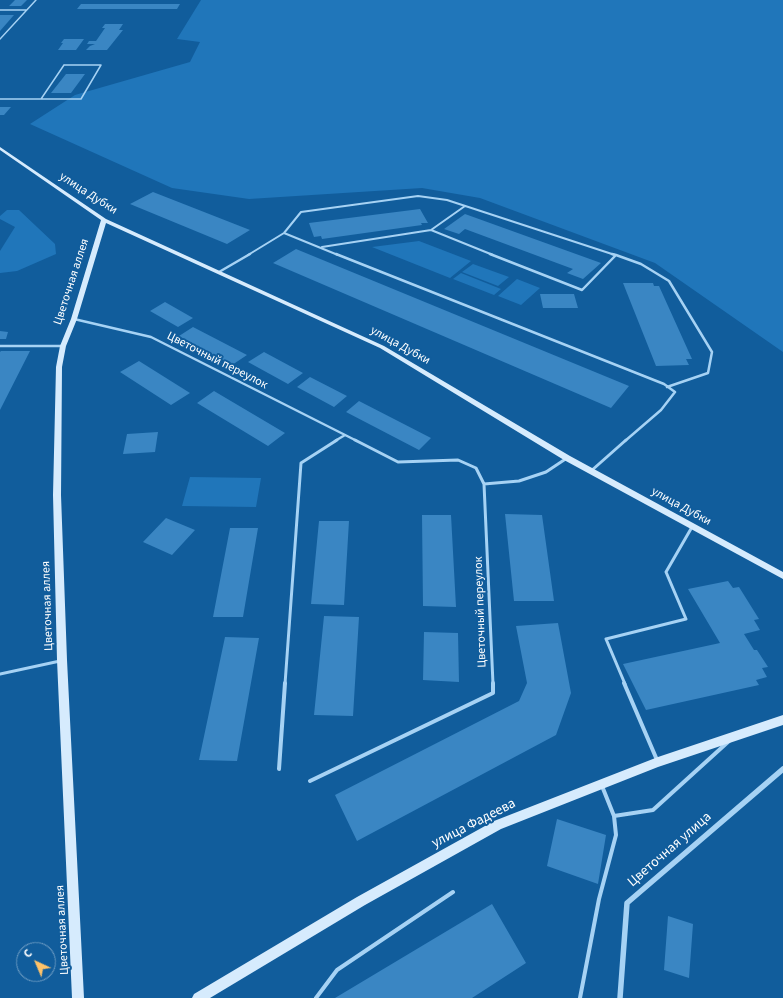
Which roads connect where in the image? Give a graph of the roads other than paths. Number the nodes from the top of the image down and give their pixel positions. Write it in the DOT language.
graph roads {
  1 [pos="36,0"];
  2 [pos="0,10"];
  3 [pos="26,10"];
  4 [pos="0,39"];
  5 [pos="41,99"];
  6 [pos="0,100"];
  7 [pos="0,148"];
  8 [pos="466,206"];
  9 [pos="104,220"];
  10 [pos="430,230"];
  11 [pos="284,233"];
  12 [pos="320,247"];
  13 [pos="616,256"];
  14 [pos="219,272"];
  15 [pos="74,319"];
  16 [pos="0,346"];
  17 [pos="63,346"];
  18 [pos="668,387"];
  19 [pos="345,435"];
  20 [pos="567,458"];
  21 [pos="591,471"];
  22 [pos="484,484"];
  23 [pos="692,527"];
  24 [pos="783,576"];
  25 [pos="62,660"];
  26 [pos="0,674"];
  27 [pos="783,720"];
  28 [pos="735,736"];
  29 [pos="658,762"];
  30 [pos="279,769"];
  31 [pos="783,769"];
  32 [pos="310,781"];
  33 [pos="601,784"];
  34 [pos="614,816"];
  35 [pos="453,892"];
  36 [pos="78,998"];
  37 [pos="198,998"];
  38 [pos="316,998"];
  39 [pos="580,998"];
  40 [pos="620,998"];
  1 -- 3 [label="lane"];
  2 -- 3 [label="lane"];
  3 -- 4 [label="lane"];
  5 -- 5 [label="lane"];
  5 -- 6 [label="lane"];
  7 -- 9 [label="street, улица Дубки"];
  8 -- 10 [label="lane"];
  8 -- 11 [label="lane"];
  8 -- 13 [label="lane"];
  9 -- 14 [label="street, улица Дубки"];
  9 -- 15 [label="street, Цветочная аллея"];
  10 -- 12 [label="lane"];
  10 -- 13 [label="lane"];
  11 -- 12 [label="lane"];
  11 -- 14 [label="lane"];
  12 -- 18 [label="lane"];
  13 -- 18 [label="lane"];
  14 -- 20 [label="street, улица Дубки"];
  15 -- 17 [label="street, Цветочная аллея"];
  15 -- 19 [label="lane, Цветочный переулок"];
  16 -- 17 [label="lane"];
  17 -- 25 [label="street, Цветочная аллея"];
  18 -- 21 [label="lane"];
  19 -- 22 [label="lane, Цветочный переулок"];
  19 -- 30 [label="lane"];
  20 -- 21 [label="street, улица Дубки"];
  20 -- 22 [label="lane"];
  21 -- 23 [label="street, улица Дубки"];
  22 -- 32 [label="lane, Цветочный переулок"];
  23 -- 24 [label="street, улица Дубки"];
  23 -- 29 [label="lane"];
  25 -- 26 [label="lane"];
  25 -- 36 [label="street, Цветочная аллея"];
  27 -- 28 [label="street, улица Фадеева"];
  28 -- 29 [label="street, улица Фадеева"];
  28 -- 34 [label="lane"];
  29 -- 33 [label="street, улица Фадеева"];
  31 -- 40 [label="street, Цветочная улица"];
  33 -- 34 [label="lane"];
  33 -- 37 [label="street, улица Фадеева"];
  34 -- 39 [label="lane"];
  35 -- 38 [label="lane"];
}
